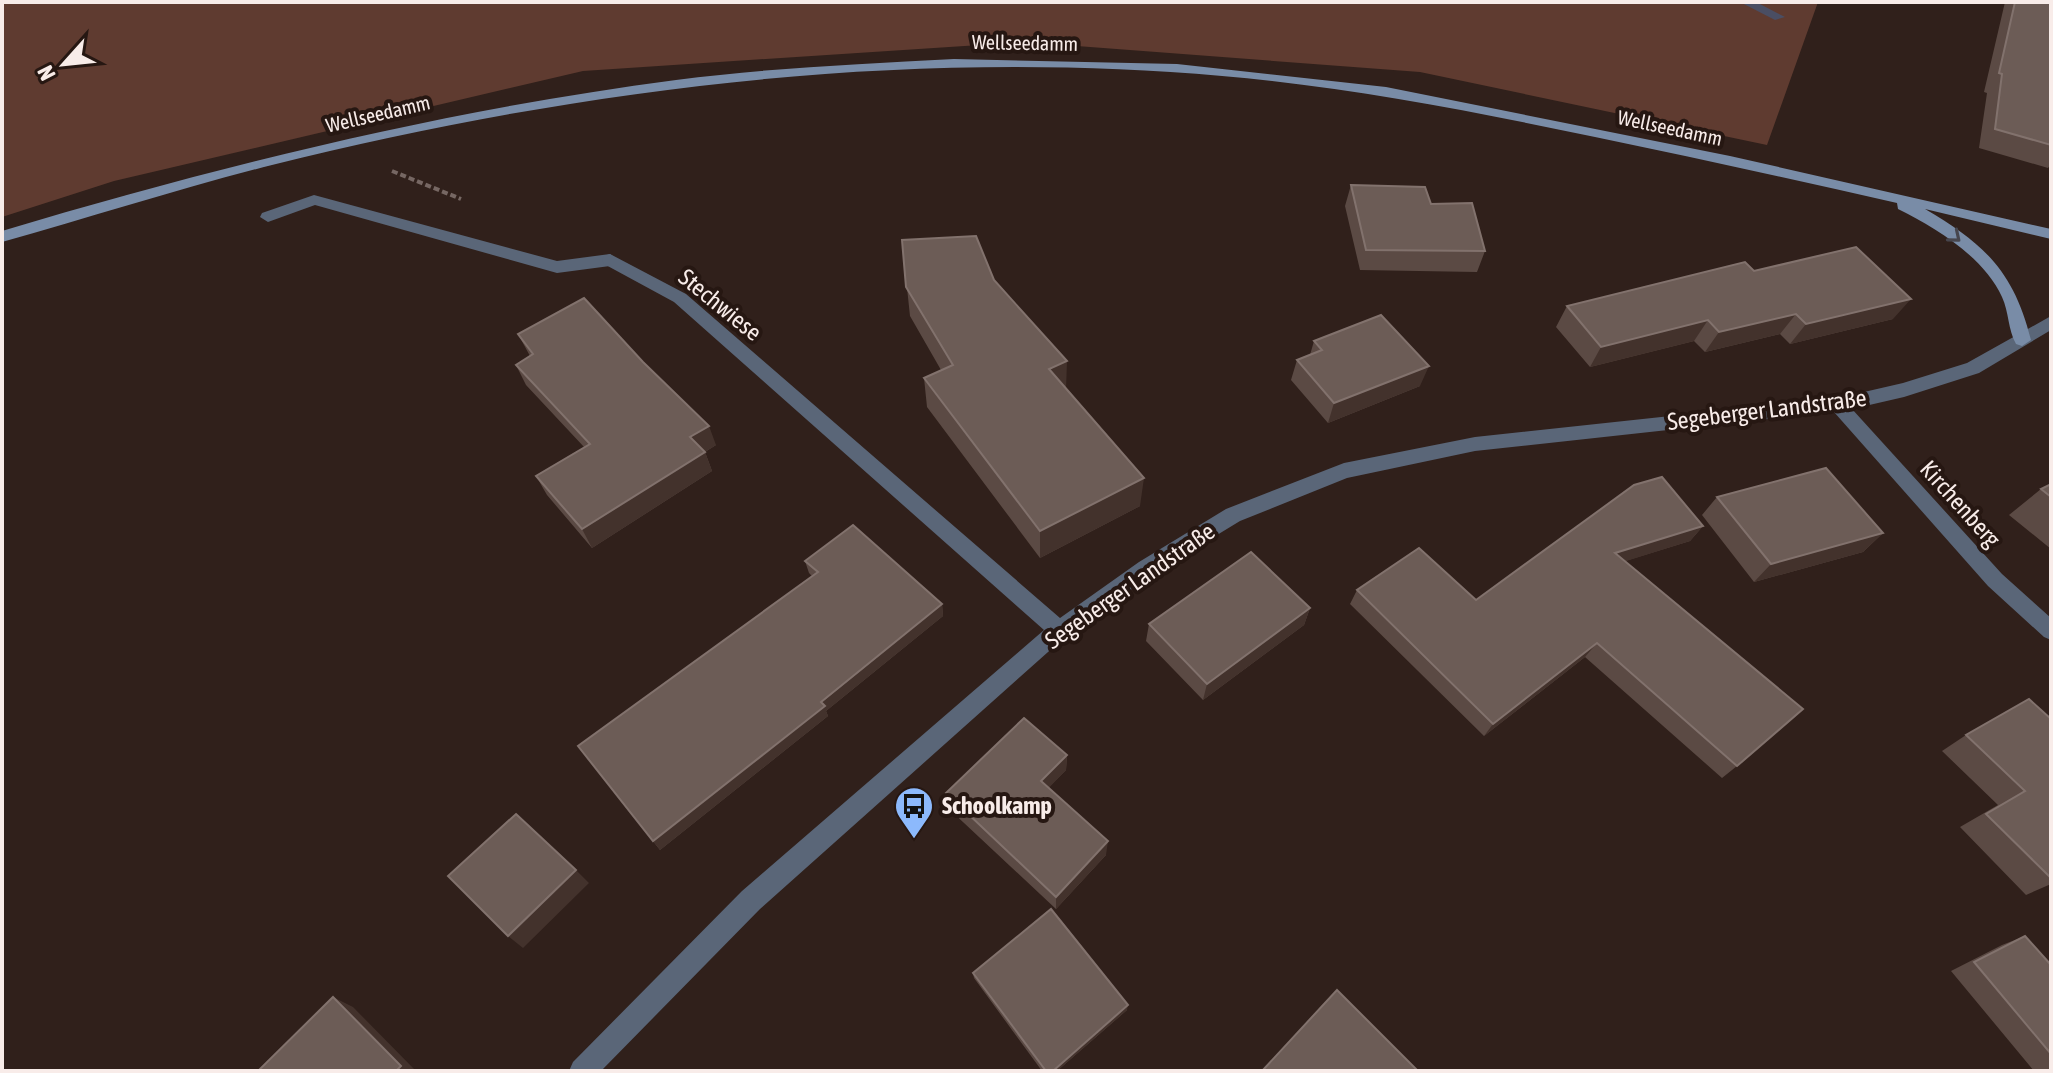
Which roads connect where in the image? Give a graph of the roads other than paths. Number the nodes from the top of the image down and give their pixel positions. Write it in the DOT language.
graph roads {
  1 [pos="1868,189"];
  2 [pos="268,217"];
  3 [pos="2051,234"];
  4 [pos="2,237"];
  5 [pos="2051,322"];
  6 [pos="2022,340"];
  7 [pos="1838,405"];
  8 [pos="1059,630"];
  9 [pos="2051,631"];
  10 [pos="582,1071"];
  1 -- 3 [label="main road, Wellseedamm"];
  1 -- 4 [label="main road, Wellseedamm"];
  1 -- 6 [label="main road, one-way"];
  2 -- 8 [label="street, Stechwiese"];
  5 -- 6 [label="street, Segeberger Landstraße"];
  6 -- 7 [label="street, Segeberger Landstraße"];
  7 -- 8 [label="street, Segeberger Landstraße"];
  7 -- 9 [label="street, Kirchenberg"];
  8 -- 10 [label="street, Segeberger Landstraße"];
}
